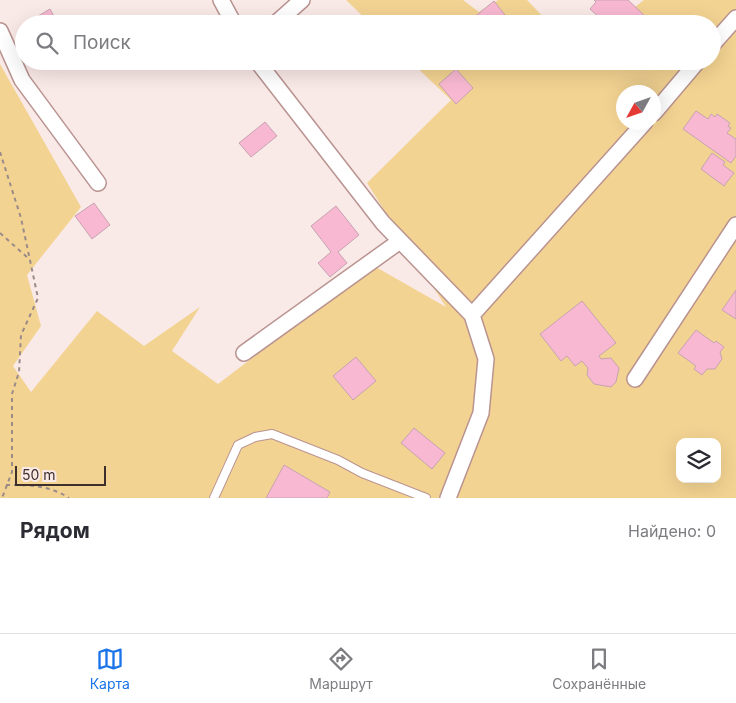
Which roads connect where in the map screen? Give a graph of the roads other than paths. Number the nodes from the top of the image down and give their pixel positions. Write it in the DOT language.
graph roads {
  1 [pos="220,0"];
  2 [pos="302,0"];
  3 [pos="229,15"];
  4 [pos="285,15"];
  5 [pos="736,18"];
  6 [pos="0,31"];
  7 [pos="721,35"];
  8 [pos="15,64"];
  9 [pos="18,70"];
  10 [pos="264,70"];
  11 [pos="690,70"];
  12 [pos="661,105"];
  13 [pos="638,130"];
  14 [pos="98,184"];
  15 [pos="736,225"];
  16 [pos="400,240"];
  17 [pos="472,315"];
  18 [pos="244,353"];
  19 [pos="635,379"];
  20 [pos="214,498"];
  21 [pos="426,498"];
  22 [pos="448,498"];
  1 -- 3 [label="street"];
  2 -- 4 [label="street"];
  5 -- 7 [label="street"];
  6 -- 8 [label="street"];
  9 -- 14 [label="street"];
  10 -- 16 [label="street"];
  11 -- 12 [label="street"];
  13 -- 17 [label="street"];
  15 -- 19 [label="street"];
  16 -- 17 [label="street"];
  16 -- 18 [label="street"];
  17 -- 22 [label="street"];
  20 -- 21 [label="lane"];
}
